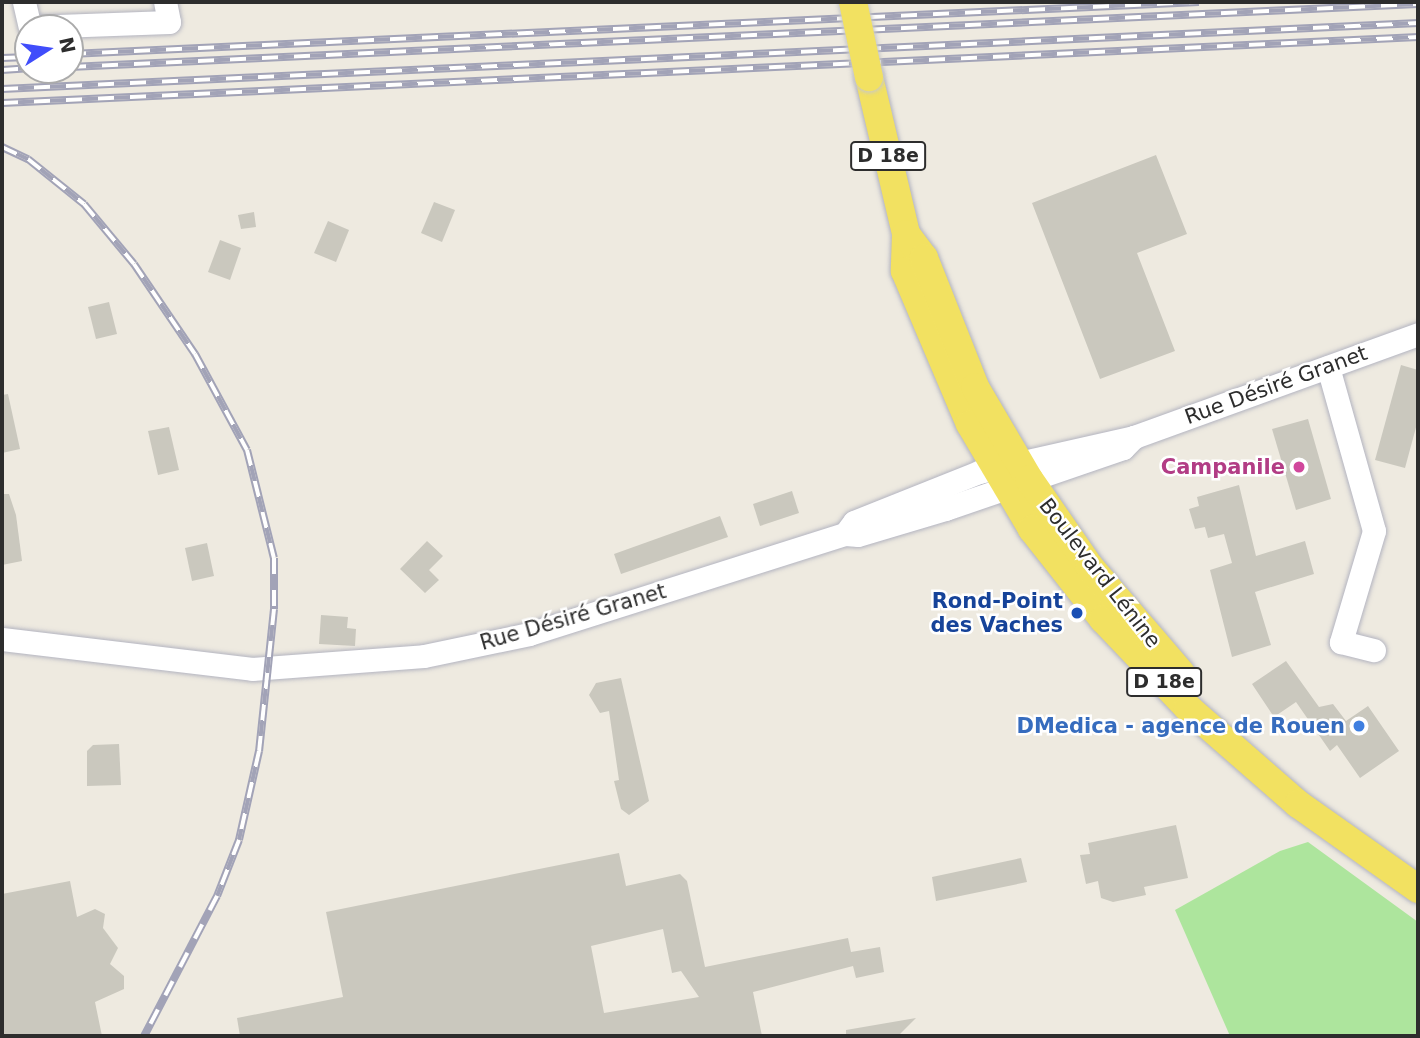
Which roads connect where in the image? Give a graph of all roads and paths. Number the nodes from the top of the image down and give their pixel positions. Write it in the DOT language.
graph roads {
  1 [pos="853,2"];
  2 [pos="167,12"];
  3 [pos="84,21"];
  4 [pos="1418,334"];
  5 [pos="1328,367"];
  6 [pos="1012,474"];
  7 [pos="2,639"];
  8 [pos="1374,650"];
  9 [pos="1418,867"];
  10 [pos="1418,889"];
  1 -- 6 [label="main road, Boulevard Lénine / D 18e, bridge"];
  2 -- 3 [label="street"];
  4 -- 5 [label="street, Rue Désiré Granet"];
  5 -- 6 [label="street, Rue Désiré Granet"];
  5 -- 8 [label="street"];
  6 -- 7 [label="street, Rue Désiré Granet"];
  6 -- 9 [label="main road, Boulevard Lénine / D 18e"];
  6 -- 10 [label="main road, Boulevard Lénine / D 18e"];
}
